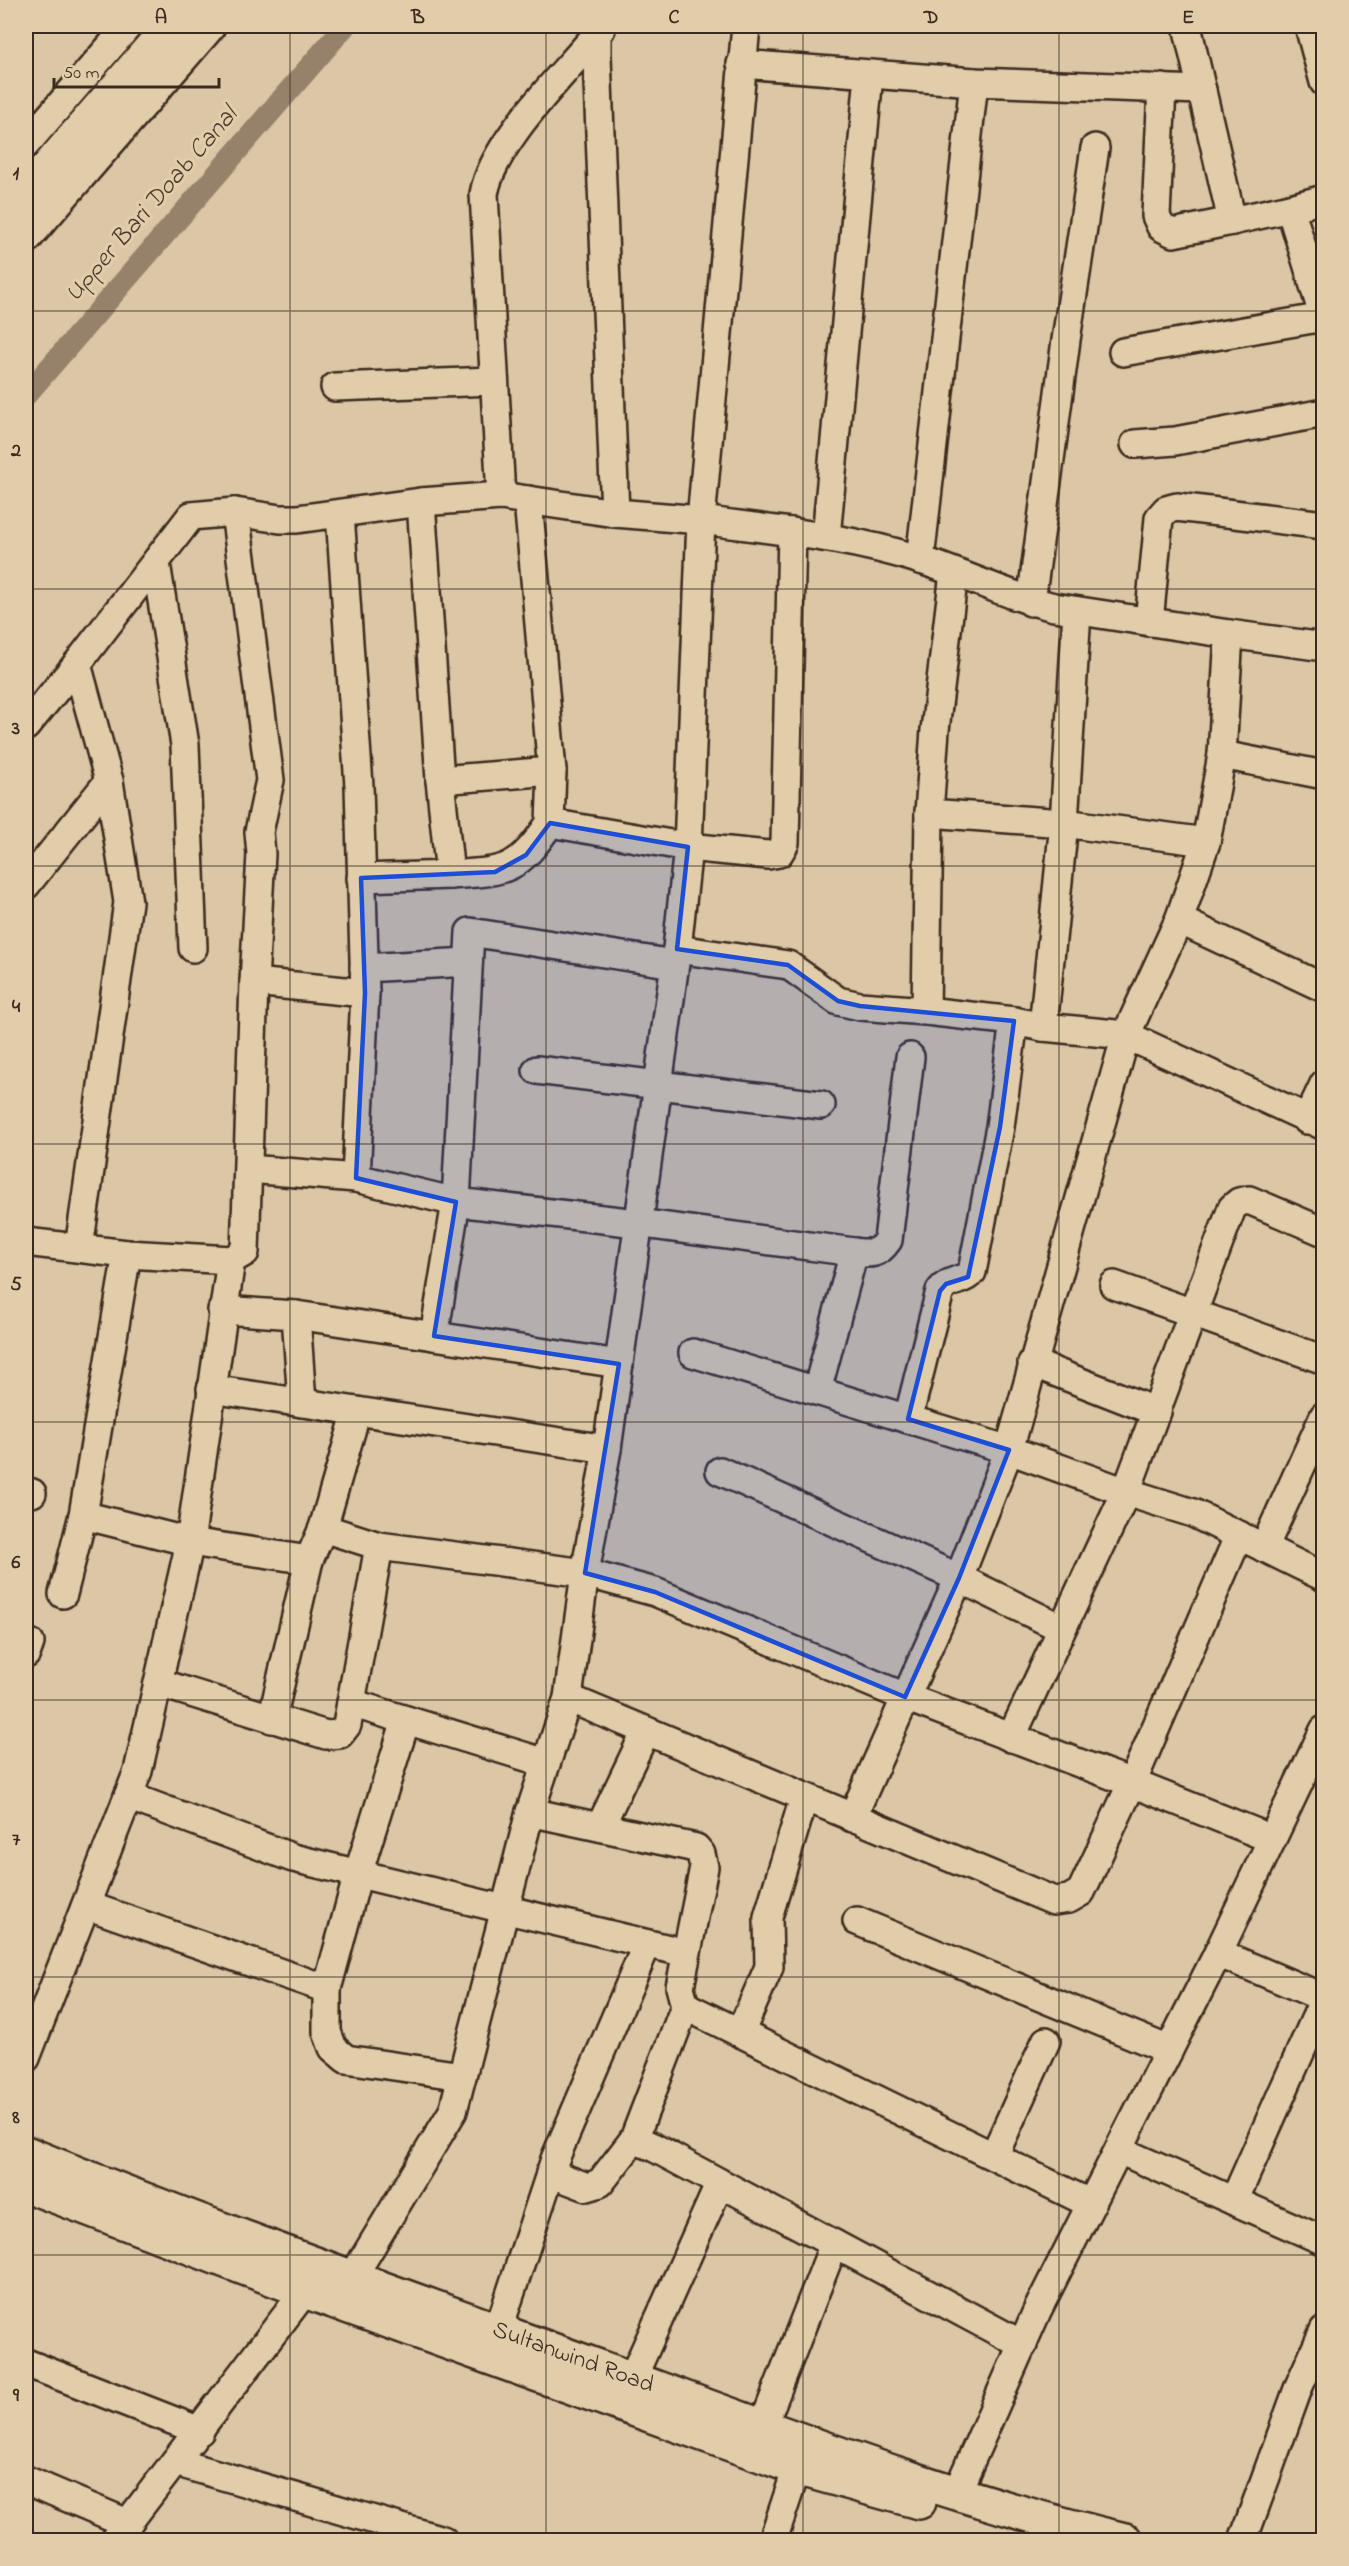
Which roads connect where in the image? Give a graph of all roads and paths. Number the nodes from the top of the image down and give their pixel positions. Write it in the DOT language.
graph roads {
  1 [pos="128,26"];
  2 [pos="170,26"];
  3 [pos="208,26"];
  4 [pos="746,26"];
  5 [pos="1187,26"];
  6 [pos="1309,26"];
  7 [pos="600,30"];
  8 [pos="741,63"];
  9 [pos="869,75"];
  10 [pos="974,82"];
  11 [pos="1323,82"];
  12 [pos="1162,88"];
  13 [pos="1202,90"];
  14 [pos="26,144"];
  15 [pos="1095,148"];
  16 [pos="26,193"];
  17 [pos="1323,199"];
  18 [pos="1290,208"];
  19 [pos="1232,221"];
  20 [pos="26,236"];
  21 [pos="1323,317"];
  22 [pos="1123,352"];
  23 [pos="494,381"];
  24 [pos="335,387"];
  25 [pos="1323,413"];
  26 [pos="1135,444"];
  27 [pos="501,496"];
  28 [pos="528,500"];
  29 [pos="421,502"];
  30 [pos="235,512"];
  31 [pos="615,513"];
  32 [pos="340,514"];
  33 [pos="701,520"];
  34 [pos="1323,525"];
  35 [pos="792,532"];
  36 [pos="826,537"];
  37 [pos="920,560"];
  38 [pos="156,562"];
  39 [pos="954,573"];
  40 [pos="1031,602"];
  41 [pos="1077,611"];
  42 [pos="1149,622"];
  43 [pos="1230,634"];
  44 [pos="1323,647"];
  45 [pos="77,664"];
  46 [pos="26,726"];
  47 [pos="1222,755"];
  48 [pos="552,771"];
  49 [pos="1323,775"];
  50 [pos="440,780"];
  51 [pos="109,781"];
  52 [pos="929,813"];
  53 [pos="550,823"];
  54 [pos="1064,823"];
  55 [pos="1206,842"];
  56 [pos="688,847"];
  57 [pos="450,875"];
  58 [pos="361,878"];
  59 [pos="26,885"];
  60 [pos="1179,920"];
  61 [pos="193,948"];
  62 [pos="676,956"];
  63 [pos="468,962"];
  64 [pos="365,980"];
  65 [pos="254,982"];
  66 [pos="1323,988"];
  67 [pos="926,1011"];
  68 [pos="1014,1021"];
  69 [pos="1043,1027"];
  70 [pos="1126,1035"];
  71 [pos="910,1057"];
  72 [pos="537,1070"];
  73 [pos="1323,1084"];
  74 [pos="658,1085"];
  75 [pos="821,1105"];
  76 [pos="1315,1123"];
  77 [pos="249,1169"];
  78 [pos="356,1178"];
  79 [pos="456,1202"];
  80 [pos="637,1223"];
  81 [pos="1323,1232"];
  82 [pos="26,1242"];
  83 [pos="79,1248"];
  84 [pos="854,1252"];
  85 [pos="128,1254"];
  86 [pos="231,1260"];
  87 [pos="1114,1285"];
  88 [pos="222,1310"];
  89 [pos="1194,1313"];
  90 [pos="297,1315"];
  91 [pos="434,1336"];
  92 [pos="693,1353"];
  93 [pos="1323,1360"];
  94 [pos="1032,1363"];
  95 [pos="619,1364"];
  96 [pos="211,1389"];
  97 [pos="817,1390"];
  98 [pos="302,1403"];
  99 [pos="357,1411"];
  100 [pos="1157,1412"];
  101 [pos="1323,1416"];
  102 [pos="908,1419"];
  103 [pos="607,1449"];
  104 [pos="1009,1450"];
  105 [pos="720,1471"];
  106 [pos="1126,1492"];
  107 [pos="83,1515"];
  108 [pos="323,1528"];
  109 [pos="1239,1535"];
  110 [pos="190,1542"];
  111 [pos="379,1546"];
  112 [pos="1264,1548"];
  113 [pos="309,1560"];
  114 [pos="585,1573"];
  115 [pos="959,1578"];
  116 [pos="1323,1578"];
  117 [pos="63,1594"];
  118 [pos="1061,1628"];
  119 [pos="159,1683"];
  120 [pos="905,1697"];
  121 [pos="568,1698"];
  122 [pos="351,1703"];
  123 [pos="272,1719"];
  124 [pos="406,1720"];
  125 [pos="1323,1730"];
  126 [pos="646,1731"];
  127 [pos="1011,1738"];
  128 [pos="546,1763"];
  129 [pos="1314,1776"];
  130 [pos="1132,1783"];
  131 [pos="128,1796"];
  132 [pos="804,1798"];
  133 [pos="530,1812"];
  134 [pos="852,1818"];
  135 [pos="600,1827"];
  136 [pos="1272,1839"];
  137 [pos="358,1874"];
  138 [pos="86,1905"];
  139 [pos="505,1910"];
  140 [pos="857,1921"];
  141 [pos="647,1944"];
  142 [pos="686,1953"];
  143 [pos="1218,1953"];
  144 [pos="327,1989"];
  145 [pos="1323,1998"];
  146 [pos="685,2006"];
  147 [pos="741,2033"];
  148 [pos="1046,2041"];
  149 [pos="1169,2050"];
  150 [pos="26,2058"];
  151 [pos="462,2076"];
  152 [pos="634,2139"];
  153 [pos="1119,2150"];
  154 [pos="26,2153"];
  155 [pos="994,2156"];
  156 [pos="550,2173"];
  157 [pos="720,2183"];
  158 [pos="26,2185"];
  159 [pos="1234,2201"];
  160 [pos="1091,2204"];
  161 [pos="1323,2241"];
  162 [pos="834,2244"];
  163 [pos="312,2278"];
  164 [pos="345,2290"];
  165 [pos="1323,2330"];
  166 [pos="493,2343"];
  167 [pos="1023,2345"];
  168 [pos="26,2363"];
  169 [pos="632,2379"];
  170 [pos="762,2426"];
  171 [pos="200,2431"];
  172 [pos="801,2455"];
  173 [pos="175,2462"];
  174 [pos="26,2480"];
  175 [pos="957,2492"];
  176 [pos="121,2532"];
  177 [pos="1078,2538"];
  178 [pos="439,2540"];
  179 [pos="773,2541"];
  180 [pos="1125,2541"];
  181 [pos="1243,2541"];
  1 -- 14 [label="street"];
  2 -- 16 [label="main road"];
  3 -- 20 [label="main road"];
  4 -- 8 [label="street"];
  5 -- 13 [label="street"];
  6 -- 11 [label="street"];
  7 -- 23 [label="street"];
  7 -- 31 [label="street"];
  8 -- 9 [label="street"];
  8 -- 33 [label="street"];
  9 -- 10 [label="street"];
  9 -- 36 [label="street"];
  10 -- 12 [label="street"];
  10 -- 37 [label="street"];
  12 -- 13 [label="street"];
  12 -- 19 [label="street"];
  13 -- 19 [label="street"];
  15 -- 40 [label="street"];
  17 -- 18 [label="street"];
  18 -- 19 [label="street"];
  18 -- 21 [label="street"];
  21 -- 22 [label="street"];
  23 -- 24 [label="street"];
  23 -- 27 [label="street"];
  25 -- 26 [label="street"];
  27 -- 28 [label="street"];
  27 -- 29 [label="street"];
  28 -- 31 [label="street"];
  28 -- 48 [label="street"];
  29 -- 32 [label="street"];
  29 -- 50 [label="street"];
  30 -- 32 [label="street"];
  30 -- 38 [label="street"];
  30 -- 65 [label="street"];
  31 -- 33 [label="street"];
  32 -- 58 [label="street"];
  33 -- 35 [label="street"];
  33 -- 56 [label="street"];
  34 -- 42 [label="street"];
  35 -- 36 [label="street"];
  35 -- 56 [label="street"];
  36 -- 37 [label="street"];
  37 -- 39 [label="street"];
  38 -- 45 [label="street"];
  38 -- 61 [label="street"];
  39 -- 40 [label="street"];
  39 -- 52 [label="street"];
  40 -- 41 [label="street"];
  41 -- 42 [label="street"];
  41 -- 54 [label="street"];
  42 -- 43 [label="street"];
  43 -- 44 [label="street"];
  43 -- 47 [label="street"];
  45 -- 46 [label="street"];
  45 -- 51 [label="street"];
  47 -- 49 [label="street"];
  47 -- 55 [label="street"];
  48 -- 50 [label="street"];
  48 -- 53 [label="street"];
  50 -- 57 [label="street"];
  51 -- 59 [label="street"];
  51 -- 83 [label="street"];
  52 -- 54 [label="street"];
  52 -- 67 [label="street"];
  53 -- 56 [label="street"];
  53 -- 57 [label="street"];
  54 -- 55 [label="street"];
  54 -- 69 [label="street"];
  55 -- 60 [label="street"];
  56 -- 62 [label="street"];
  57 -- 58 [label="street"];
  58 -- 64 [label="street"];
  60 -- 66 [label="street"];
  60 -- 70 [label="street"];
  62 -- 63 [label="street"];
  62 -- 67 [label="street"];
  62 -- 74 [label="street"];
  63 -- 64 [label="street"];
  63 -- 79 [label="street"];
  64 -- 65 [label="street"];
  64 -- 78 [label="street"];
  65 -- 77 [label="street"];
  67 -- 68 [label="street"];
  68 -- 69 [label="street"];
  68 -- 102 [label="street"];
  69 -- 70 [label="street"];
  70 -- 76 [label="street"];
  70 -- 94 [label="street"];
  71 -- 84 [label="street"];
  72 -- 74 [label="street"];
  73 -- 76 [label="street"];
  74 -- 75 [label="street"];
  74 -- 80 [label="street"];
  77 -- 78 [label="street"];
  77 -- 86 [label="street"];
  78 -- 79 [label="street"];
  79 -- 80 [label="street"];
  79 -- 91 [label="street"];
  80 -- 84 [label="street"];
  80 -- 95 [label="street"];
  81 -- 89 [label="street"];
  82 -- 83 [label="street"];
  83 -- 85 [label="street"];
  84 -- 97 [label="street"];
  85 -- 86 [label="street"];
  85 -- 107 [label="street"];
  86 -- 88 [label="street"];
  87 -- 89 [label="street"];
  88 -- 90 [label="street"];
  88 -- 96 [label="street"];
  89 -- 93 [label="street"];
  89 -- 100 [label="street"];
  90 -- 91 [label="street"];
  90 -- 98 [label="street"];
  91 -- 95 [label="street"];
  92 -- 97 [label="street"];
  94 -- 100 [label="street"];
  94 -- 104 [label="street"];
  95 -- 103 [label="street"];
  96 -- 98 [label="street"];
  96 -- 110 [label="street"];
  97 -- 102 [label="street"];
  98 -- 99 [label="street"];
  99 -- 103 [label="street"];
  99 -- 108 [label="street"];
  100 -- 106 [label="street"];
  101 -- 112 [label="street"];
  102 -- 104 [label="street"];
  103 -- 114 [label="street"];
  104 -- 106 [label="street"];
  104 -- 115 [label="street"];
  105 -- 115 [label="street"];
  106 -- 109 [label="street"];
  106 -- 118 [label="street"];
  107 -- 110 [label="street"];
  107 -- 117 [label="street"];
  108 -- 111 [label="street"];
  108 -- 113 [label="street"];
  109 -- 112 [label="street"];
  109 -- 130 [label="street"];
  110 -- 113 [label="street"];
  110 -- 119 [label="street"];
  111 -- 114 [label="street"];
  111 -- 122 [label="street"];
  112 -- 116 [label="street"];
  113 -- 123 [label="street"];
  114 -- 120 [label="street"];
  114 -- 121 [label="street"];
  115 -- 118 [label="street"];
  115 -- 120 [label="street"];
  118 -- 127 [label="street"];
  119 -- 123 [label="street"];
  119 -- 131 [label="street"];
  120 -- 127 [label="street"];
  120 -- 134 [label="street"];
  121 -- 126 [label="street"];
  121 -- 128 [label="street"];
  122 -- 123 [label="street"];
  122 -- 124 [label="street"];
  124 -- 128 [label="street"];
  124 -- 137 [label="street"];
  125 -- 129 [label="street"];
  126 -- 132 [label="street"];
  126 -- 135 [label="street"];
  127 -- 130 [label="street"];
  128 -- 133 [label="street"];
  129 -- 136 [label="street"];
  130 -- 134 [label="street"];
  130 -- 136 [label="street"];
  131 -- 137 [label="street"];
  131 -- 138 [label="street"];
  132 -- 134 [label="street"];
  132 -- 147 [label="street"];
  133 -- 135 [label="street"];
  133 -- 139 [label="street"];
  135 -- 142 [label="street"];
  136 -- 143 [label="street"];
  137 -- 139 [label="street"];
  137 -- 144 [label="street"];
  138 -- 144 [label="street"];
  138 -- 150 [label="street"];
  139 -- 141 [label="street"];
  139 -- 151 [label="street"];
  140 -- 149 [label="street"];
  141 -- 142 [label="street"];
  141 -- 156 [label="street"];
  142 -- 146 [label="street"];
  143 -- 145 [label="street"];
  143 -- 149 [label="street"];
  144 -- 151 [label="street"];
  145 -- 159 [label="street"];
  146 -- 147 [label="street"];
  146 -- 152 [label="street"];
  147 -- 155 [label="street"];
  148 -- 155 [label="street"];
  149 -- 153 [label="street"];
  151 -- 164 [label="street"];
  152 -- 156 [label="street"];
  152 -- 157 [label="street"];
  153 -- 159 [label="street"];
  153 -- 160 [label="street"];
  154 -- 163 [label="main road, Sultanwind Road"];
  155 -- 160 [label="street"];
  156 -- 166 [label="street"];
  157 -- 162 [label="street"];
  157 -- 169 [label="street"];
  158 -- 163 [label="main road"];
  159 -- 161 [label="street"];
  160 -- 167 [label="street"];
  162 -- 167 [label="street"];
  162 -- 170 [label="street"];
  163 -- 164 [label="main road, Sultanwind Road"];
  163 -- 171 [label="street"];
  164 -- 166 [label="main road, Sultanwind Road"];
  165 -- 181 [label="street"];
  166 -- 169 [label="main road, Sultanwind Road"];
  166 -- 172 [label="main road"];
  167 -- 175 [label="street"];
  168 -- 171 [label="street"];
  169 -- 170 [label="main road, Sultanwind Road"];
  170 -- 172 [label="main road, Sultanwind Road"];
  171 -- 173 [label="street"];
  172 -- 175 [label="main road, Sultanwind Road"];
  172 -- 177 [label="main road"];
  172 -- 179 [label="street"];
  173 -- 176 [label="street"];
  173 -- 178 [label="street"];
  174 -- 176 [label="street"];
  175 -- 177 [label="main road, Sultanwind Road"];
  177 -- 180 [label="main road, Sultanwind Road"];
}
